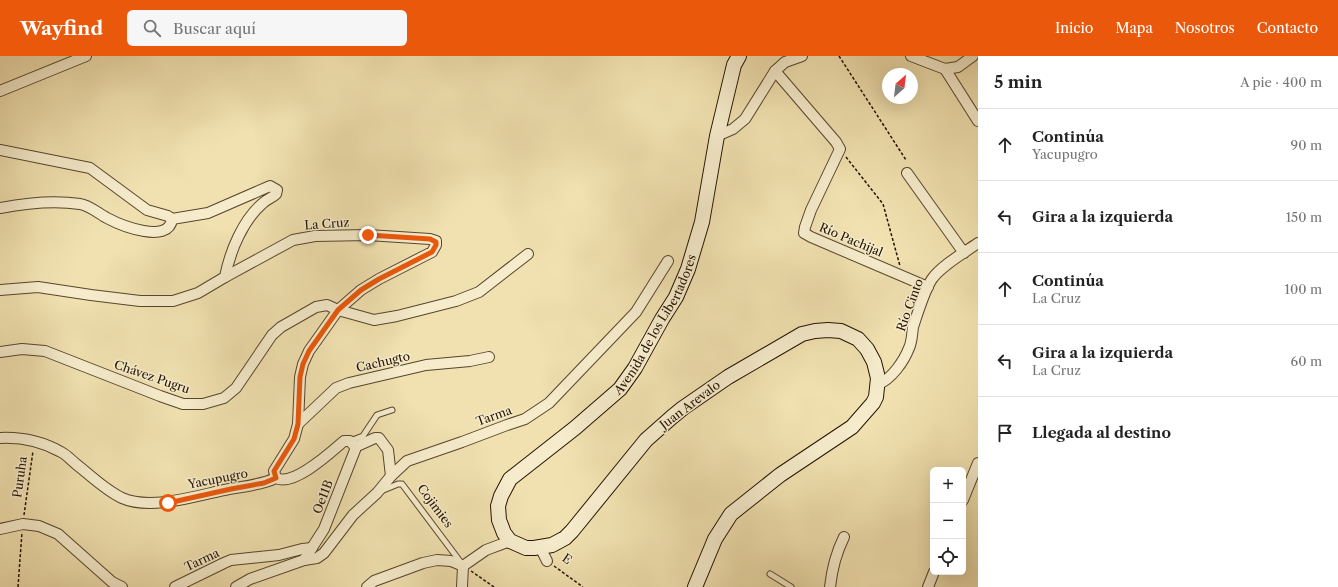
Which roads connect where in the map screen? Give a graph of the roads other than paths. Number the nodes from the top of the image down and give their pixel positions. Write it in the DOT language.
graph roads {
  1 [pos="86,56"];
  2 [pos="739,56"];
  3 [pos="802,56"];
  4 [pos="911,56"];
  5 [pos="973,56"];
  6 [pos="945,70"];
  7 [pos="775,71"];
  8 [pos="0,91"];
  9 [pos="978,121"];
  10 [pos="717,136"];
  11 [pos="0,150"];
  12 [pos="907,173"];
  13 [pos="0,208"];
  14 [pos="172,220"];
  15 [pos="978,243"];
  16 [pos="964,253"];
  17 [pos="528,254"];
  18 [pos="668,261"];
  19 [pos="226,277"];
  20 [pos="928,287"];
  21 [pos="0,290"];
  22 [pos="338,310"];
  23 [pos="0,352"];
  24 [pos="489,357"];
  25 [pos="878,384"];
  26 [pos="392,410"];
  27 [pos="298,424"];
  28 [pos="0,438"];
  29 [pos="352,444"];
  30 [pos="978,463"];
  31 [pos="391,476"];
  32 [pos="276,478"];
  33 [pos="376,493"];
  34 [pos="966,493"];
  35 [pos="0,529"];
  36 [pos="844,536"];
  37 [pos="510,541"];
  38 [pos="312,548"];
  39 [pos="540,548"];
  40 [pos="304,560"];
  41 [pos="547,562"];
  42 [pos="463,566"];
  43 [pos="770,574"];
  44 [pos="933,575"];
  45 [pos="122,587"];
  46 [pos="175,587"];
  47 [pos="236,587"];
  48 [pos="367,587"];
  49 [pos="462,587"];
  50 [pos="695,587"];
  51 [pos="791,587"];
  52 [pos="830,587"];
  53 [pos="928,587"];
  1 -- 8 [label="street"];
  2 -- 10 [label="street, Avenida de los Libertadores"];
  3 -- 7 [label="street"];
  4 -- 6 [label="street"];
  5 -- 6 [label="street"];
  6 -- 9 [label="street"];
  7 -- 10 [label="street"];
  7 -- 20 [label="street, Río Pachijal"];
  10 -- 37 [label="street, Avenida de los Libertadores"];
  11 -- 14 [label="street"];
  12 -- 16 [label="street"];
  13 -- 14 [label="street"];
  14 -- 19 [label="street"];
  15 -- 16 [label="street, Río Cinto"];
  16 -- 20 [label="street, Río Cinto"];
  17 -- 22 [label="street, Chávez Pugru"];
  18 -- 31 [label="street, Tarma"];
  19 -- 21 [label="street"];
  19 -- 22 [label="street, La Cruz"];
  20 -- 25 [label="street, Río Cinto"];
  22 -- 23 [label="street, Chávez Pugru"];
  22 -- 27 [label="street"];
  24 -- 27 [label="street, Cachugto"];
  25 -- 39 [label="street, Juan Arevalo"];
  25 -- 50 [label="street"];
  26 -- 29 [label="lane"];
  27 -- 32 [label="street"];
  28 -- 32 [label="street, Yacupugro"];
  29 -- 31 [label="street, Yacupugro"];
  29 -- 32 [label="street, Yacupugro"];
  29 -- 38 [label="street, Oe11B"];
  30 -- 34 [label="street"];
  31 -- 33 [label="street, Tarma"];
  33 -- 40 [label="street, Tarma"];
  33 -- 42 [label="lane, Cojimies"];
  35 -- 45 [label="street"];
  36 -- 52 [label="street"];
  37 -- 39 [label="street, Juan Arevalo"];
  37 -- 42 [label="street"];
  38 -- 40 [label="street, Oe11B"];
  38 -- 46 [label="street, Tarma"];
  39 -- 41 [label="street, E"];
  40 -- 47 [label="street, Tarma"];
  42 -- 48 [label="street"];
  42 -- 49 [label="street"];
  43 -- 51 [label="lane"];
  44 -- 53 [label="street"];
}
